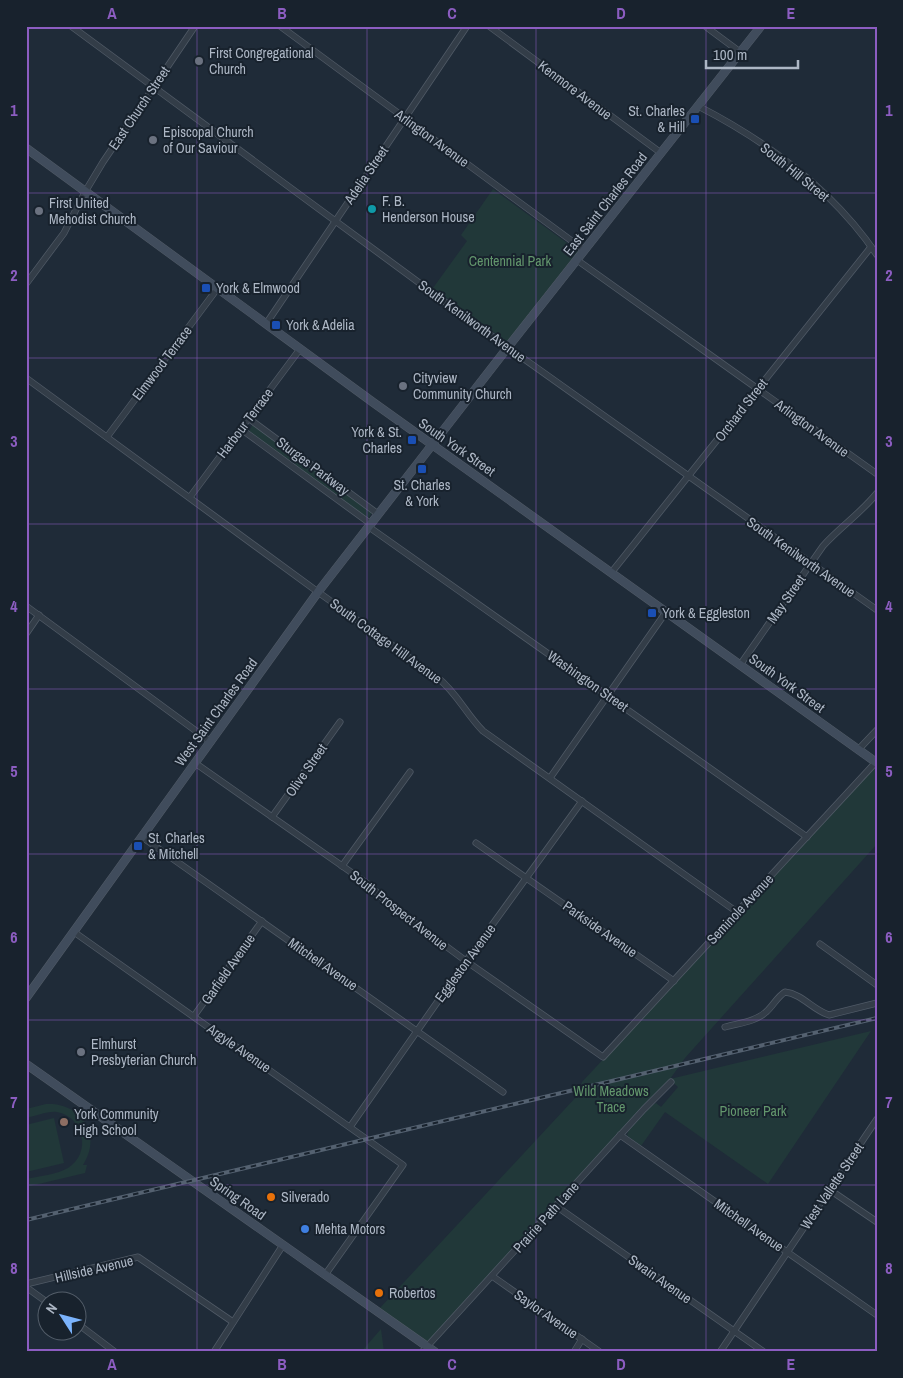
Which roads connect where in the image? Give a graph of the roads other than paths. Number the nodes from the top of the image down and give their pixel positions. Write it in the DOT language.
graph roads {
  1 [pos="71,26"];
  2 [pos="195,26"];
  3 [pos="280,26"];
  4 [pos="467,26"];
  5 [pos="489,26"];
  6 [pos="705,26"];
  7 [pos="761,26"];
  8 [pos="740,52"];
  9 [pos="154,88"];
  10 [pos="698,106"];
  11 [pos="405,118"];
  12 [pos="26,148"];
  13 [pos="661,153"];
  14 [pos="85,192"];
  15 [pos="335,222"];
  16 [pos="871,246"];
  17 [pos="584,250"];
  18 [pos="877,255"];
  19 [pos="576,260"];
  20 [pos="26,284"];
  21 [pos="217,289"];
  22 [pos="266,324"];
  23 [pos="508,347"];
  24 [pos="300,349"];
  25 [pos="26,378"];
  26 [pos="758,389"];
  27 [pos="248,418"];
  28 [pos="241,429"];
  29 [pos="107,437"];
  30 [pos="432,445"];
  31 [pos="877,474"];
  32 [pos="688,476"];
  33 [pos="877,493"];
  34 [pos="190,497"];
  35 [pos="378,514"];
  36 [pos="370,525"];
  37 [pos="811,563"];
  38 [pos="611,573"];
  39 [pos="318,592"];
  40 [pos="26,606"];
  41 [pos="877,610"];
  42 [pos="666,612"];
  43 [pos="38,615"];
  44 [pos="26,634"];
  45 [pos="740,665"];
  46 [pos="608,696"];
  47 [pos="340,722"];
  48 [pos="877,730"];
  49 [pos="211,742"];
  50 [pos="858,750"];
  51 [pos="876,762"];
  52 [pos="195,763"];
  53 [pos="410,772"];
  54 [pos="550,778"];
  55 [pos="582,801"];
  56 [pos="272,817"];
  57 [pos="142,837"];
  58 [pos="807,837"];
  59 [pos="476,843"];
  60 [pos="342,866"];
  61 [pos="526,878"];
  62 [pos="737,912"];
  63 [pos="262,921"];
  64 [pos="74,932"];
  65 [pos="820,944"];
  66 [pos="466,961"];
  67 [pos="674,981"];
  68 [pos="877,985"];
  69 [pos="26,998"];
  70 [pos="877,1003"];
  71 [pos="194,1016"];
  72 [pos="725,1027"];
  73 [pos="417,1031"];
  74 [pos="604,1057"];
  75 [pos="26,1064"];
  76 [pos="671,1082"];
  77 [pos="503,1092"];
  78 [pos="877,1119"];
  79 [pos="350,1127"];
  80 [pos="620,1135"];
  81 [pos="830,1190"];
  82 [pos="556,1206"];
  83 [pos="877,1222"];
  84 [pos="283,1245"];
  85 [pos="788,1252"];
  86 [pos="325,1275"];
  87 [pos="492,1276"];
  88 [pos="26,1286"];
  89 [pos="38,1295"];
  90 [pos="876,1314"];
  91 [pos="233,1322"];
  92 [pos="88,1331"];
  93 [pos="734,1331"];
  94 [pos="582,1339"];
  95 [pos="425,1349"];
  96 [pos="116,1352"];
  97 [pos="214,1352"];
  98 [pos="435,1352"];
  99 [pos="574,1352"];
  100 [pos="600,1352"];
  101 [pos="720,1352"];
  102 [pos="764,1352"];
  1 -- 9 [label="street, South Kenilworth Avenue"];
  2 -- 9 [label="street, East Church Street"];
  3 -- 11 [label="street, Arlington Avenue"];
  4 -- 11 [label="street, Adelia Street"];
  5 -- 13 [label="street, Kenmore Avenue"];
  6 -- 8 [label="street"];
  7 -- 8 [label="main road, East Saint Charles Road"];
  8 -- 10 [label="main road, East Saint Charles Road"];
  9 -- 14 [label="street, East Church Street"];
  9 -- 15 [label="street, South Kenilworth Avenue"];
  10 -- 13 [label="main road, East Saint Charles Road"];
  10 -- 16 [label="street, South Hill Street"];
  11 -- 15 [label="street, Adelia Street"];
  11 -- 17 [label="street, Arlington Avenue"];
  12 -- 14 [label="main road, South York Street"];
  13 -- 17 [label="main road, East Saint Charles Road"];
  14 -- 20 [label="street, East Church Street"];
  14 -- 21 [label="main road, South York Street"];
  15 -- 22 [label="street, Adelia Street"];
  15 -- 23 [label="street, South Kenilworth Avenue"];
  16 -- 18 [label="street, South Hill Street"];
  16 -- 26 [label="street, Orchard Street"];
  17 -- 19 [label="main road, East Saint Charles Road"];
  19 -- 23 [label="main road, East Saint Charles Road"];
  19 -- 26 [label="street, Arlington Avenue"];
  21 -- 22 [label="main road, South York Street"];
  21 -- 29 [label="street, Elmwood Terrace"];
  22 -- 24 [label="main road, South York Street"];
  23 -- 30 [label="main road, East Saint Charles Road"];
  23 -- 32 [label="street, South Kenilworth Avenue"];
  24 -- 27 [label="street, Harbour Terrace"];
  24 -- 30 [label="main road, South York Street"];
  25 -- 29 [label="street, South Cottage Hill Avenue"];
  26 -- 31 [label="street, Arlington Avenue"];
  26 -- 32 [label="street, Orchard Street"];
  27 -- 28 [label="street, Harbour Terrace"];
  27 -- 35 [label="street, Sturges Parkway"];
  28 -- 34 [label="street, Harbour Terrace"];
  28 -- 36 [label="street, Sturges Parkway"];
  29 -- 34 [label="street, South Cottage Hill Avenue"];
  30 -- 35 [label="main road, West Saint Charles Road"];
  30 -- 38 [label="main road, South York Street"];
  32 -- 37 [label="street, South Kenilworth Avenue"];
  32 -- 38 [label="street, Orchard Street"];
  33 -- 37 [label="street, May Street"];
  34 -- 39 [label="street, South Cottage Hill Avenue"];
  35 -- 36 [label="main road, West Saint Charles Road"];
  36 -- 39 [label="main road, West Saint Charles Road"];
  36 -- 46 [label="street, Washington Street"];
  37 -- 41 [label="street, South Kenilworth Avenue"];
  37 -- 45 [label="street, May Street"];
  38 -- 42 [label="main road, South York Street"];
  39 -- 49 [label="main road, West Saint Charles Road"];
  39 -- 54 [label="street, South Cottage Hill Avenue"];
  40 -- 43 [label="street"];
  42 -- 45 [label="main road, South York Street"];
  42 -- 46 [label="street"];
  43 -- 44 [label="street"];
  43 -- 49 [label="street"];
  45 -- 50 [label="main road, South York Street"];
  46 -- 54 [label="street"];
  46 -- 58 [label="street, Washington Street"];
  47 -- 56 [label="street, Olive Street"];
  48 -- 50 [label="street"];
  49 -- 52 [label="main road, West Saint Charles Road"];
  50 -- 51 [label="main road, South York Street"];
  51 -- 58 [label="street, Seminole Avenue"];
  52 -- 56 [label="street, South Prospect Avenue"];
  52 -- 57 [label="main road, West Saint Charles Road"];
  53 -- 60 [label="street"];
  54 -- 55 [label="street, South Cottage Hill Avenue"];
  55 -- 61 [label="street, Eggleston Avenue"];
  55 -- 62 [label="street, South Cottage Hill Avenue"];
  56 -- 60 [label="street, South Prospect Avenue"];
  57 -- 63 [label="street, Mitchell Avenue"];
  57 -- 64 [label="main road, West Saint Charles Road"];
  58 -- 62 [label="street, Seminole Avenue"];
  59 -- 61 [label="street, Parkside Avenue"];
  60 -- 66 [label="street, South Prospect Avenue"];
  61 -- 66 [label="street, Eggleston Avenue"];
  61 -- 67 [label="street, Parkside Avenue"];
  62 -- 67 [label="street, Seminole Avenue"];
  63 -- 71 [label="street, Garfield Avenue"];
  63 -- 73 [label="street, Mitchell Avenue"];
  64 -- 69 [label="main road, West Saint Charles Road"];
  64 -- 71 [label="street, Argyle Avenue"];
  65 -- 68 [label="street"];
  66 -- 73 [label="street, Eggleston Avenue"];
  66 -- 74 [label="street, South Prospect Avenue"];
  67 -- 74 [label="street, Seminole Avenue"];
  70 -- 72 [label="street"];
  71 -- 79 [label="street, Argyle Avenue"];
  73 -- 77 [label="street, Mitchell Avenue"];
  73 -- 79 [label="street, Eggleston Avenue"];
  75 -- 84 [label="main road, Spring Road"];
  76 -- 80 [label="street, Prairie Path Lane"];
  78 -- 81 [label="street, West Vallette Street"];
  79 -- 86 [label="street, Argyle Avenue"];
  80 -- 82 [label="street, Prairie Path Lane"];
  80 -- 85 [label="street, Mitchell Avenue"];
  81 -- 83 [label="street"];
  81 -- 85 [label="street, West Vallette Street"];
  82 -- 87 [label="street, Prairie Path Lane"];
  82 -- 93 [label="street, Swain Avenue"];
  84 -- 86 [label="main road, Spring Road"];
  84 -- 91 [label="street"];
  85 -- 90 [label="street, Mitchell Avenue"];
  85 -- 93 [label="street, West Vallette Street"];
  86 -- 95 [label="main road, Spring Road"];
  87 -- 94 [label="street, Saylor Avenue"];
  87 -- 95 [label="street, Prairie Path Lane"];
  88 -- 89 [label="street"];
  88 -- 91 [label="street, Hillside Avenue"];
  91 -- 97 [label="street"];
  92 -- 96 [label="street"];
  93 -- 101 [label="street, West Vallette Street"];
  93 -- 102 [label="street, Swain Avenue"];
  94 -- 99 [label="street"];
  94 -- 100 [label="street, Saylor Avenue"];
  95 -- 98 [label="main road, Spring Road"];
}
